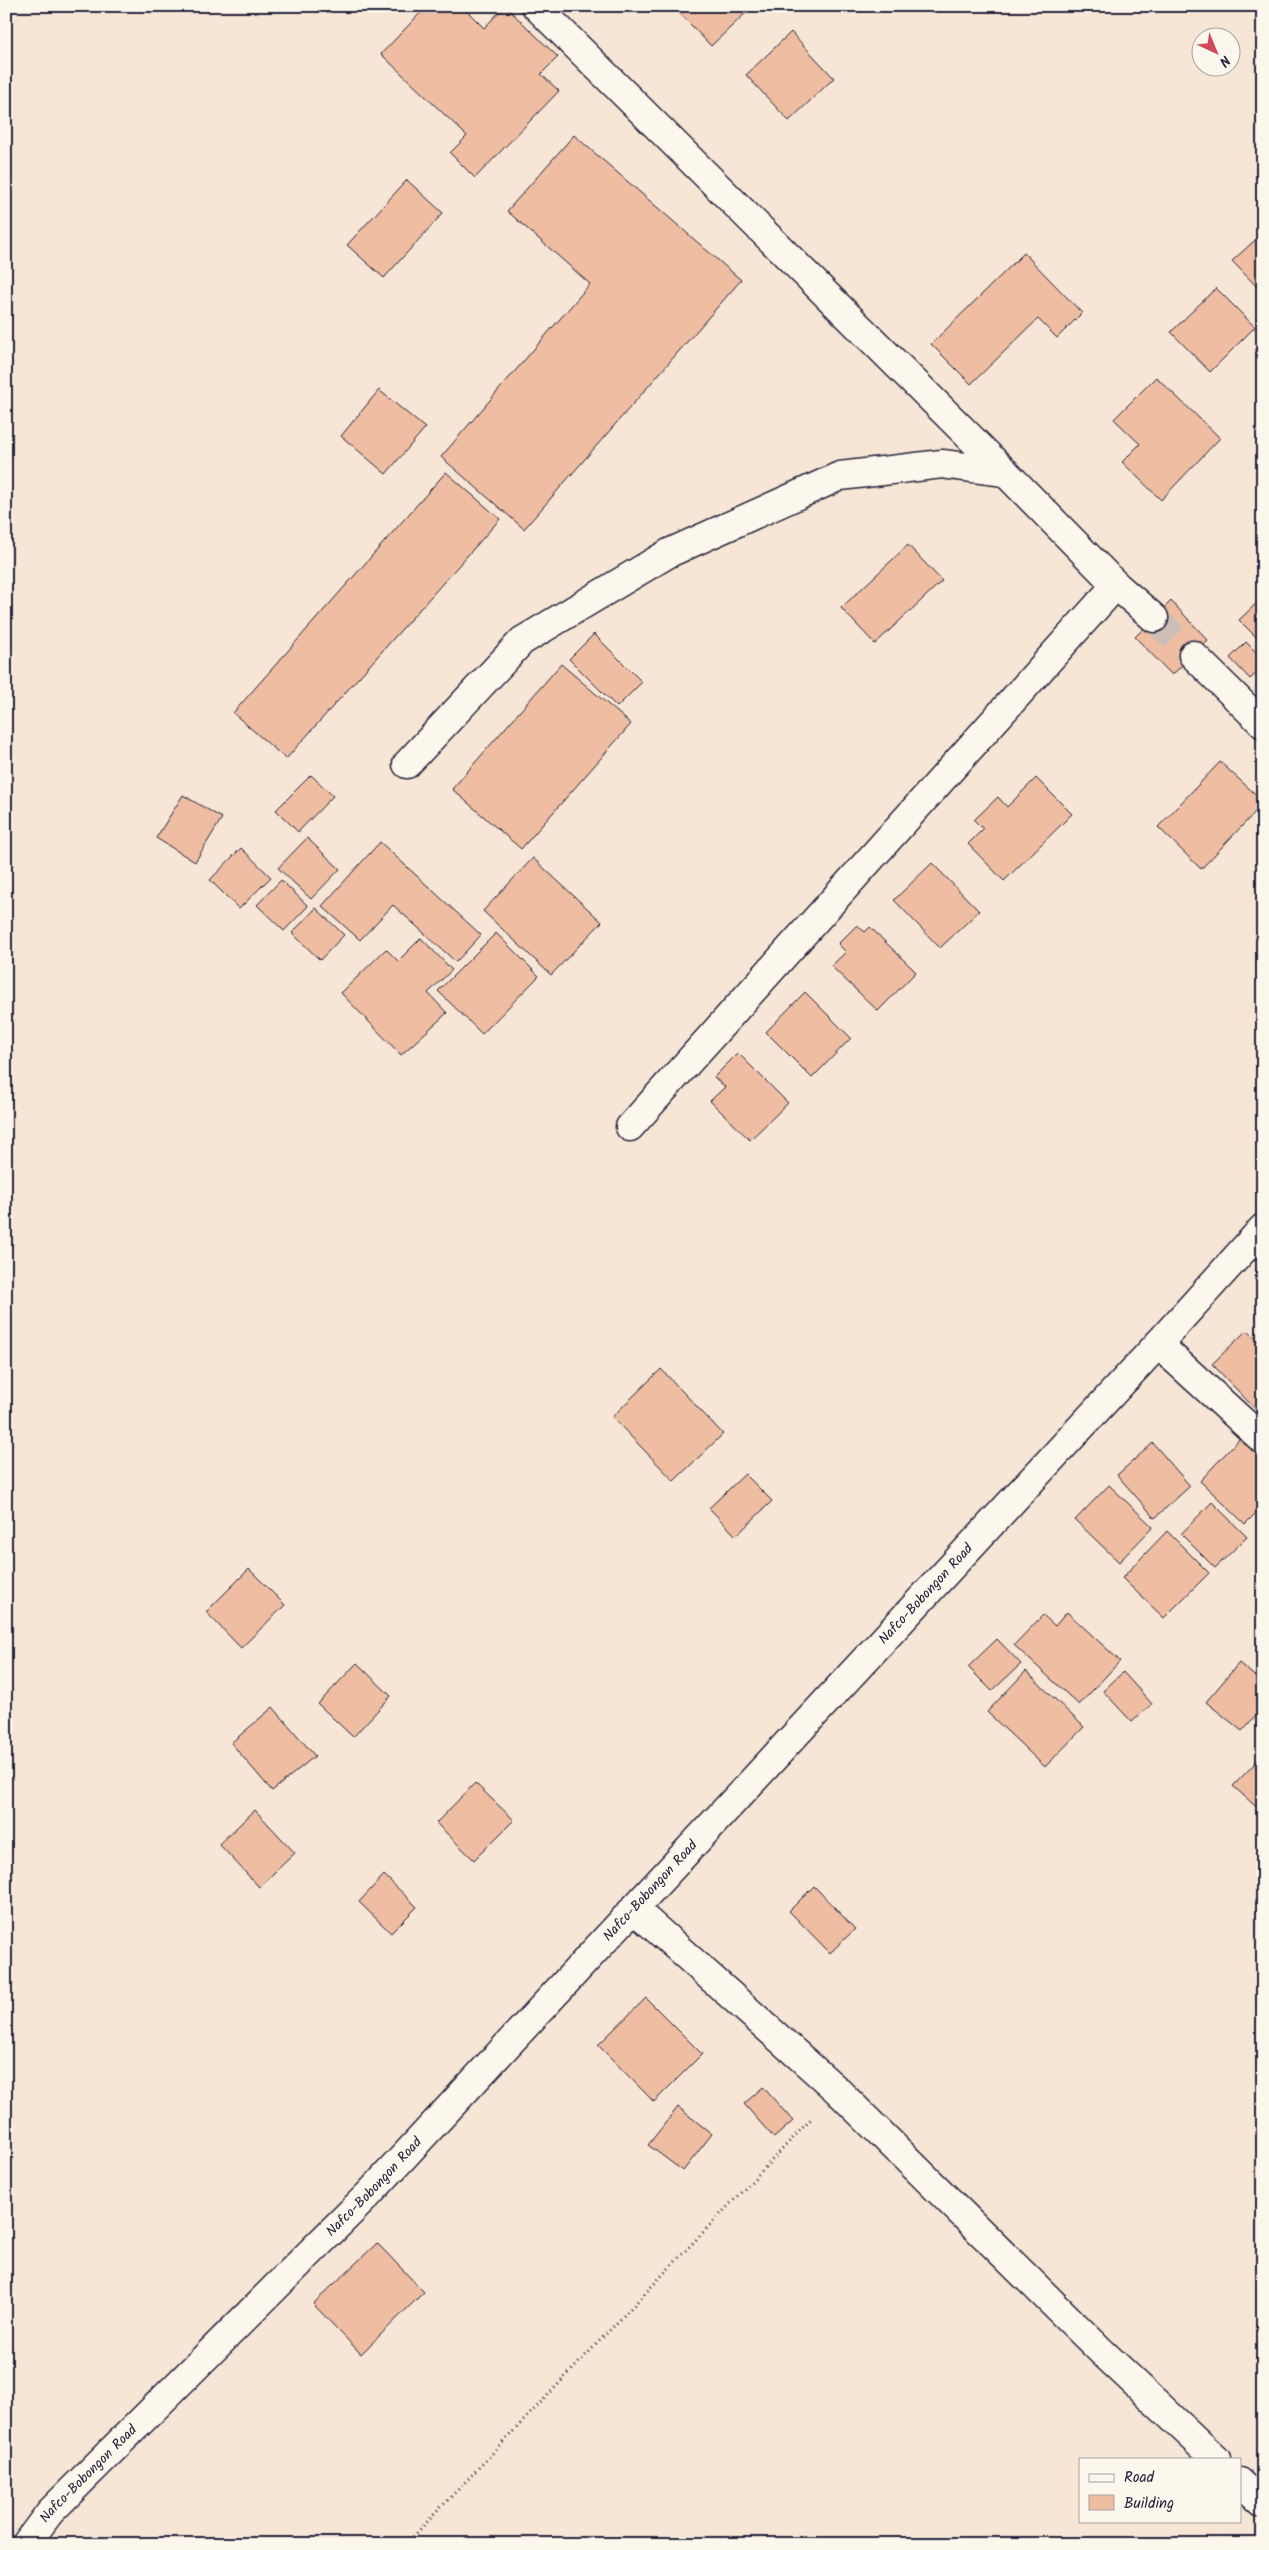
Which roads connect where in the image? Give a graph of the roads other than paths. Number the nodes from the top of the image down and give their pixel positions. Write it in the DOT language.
graph roads {
  1 [pos="536,6"];
  2 [pos="1005,472"];
  3 [pos="1116,585"];
  4 [pos="1154,618"];
  5 [pos="1193,655"];
  6 [pos="1263,724"];
  7 [pos="407,764"];
  8 [pos="630,1127"];
  9 [pos="1263,1228"];
  10 [pos="1158,1344"];
  11 [pos="1263,1440"];
  12 [pos="634,1909"];
  13 [pos="1215,2458"];
  14 [pos="1242,2484"];
  15 [pos="1263,2503"];
  16 [pos="26,2544"];
  1 -- 2 [label="street"];
  2 -- 3 [label="street"];
  2 -- 7 [label="street"];
  3 -- 4 [label="street"];
  3 -- 8 [label="street"];
  5 -- 6 [label="street"];
  9 -- 10 [label="street, Nafco-Bobongon Road"];
  10 -- 11 [label="street"];
  10 -- 12 [label="street, Nafco-Bobongon Road"];
  12 -- 13 [label="street"];
  12 -- 16 [label="street, Nafco-Bobongon Road"];
  14 -- 15 [label="street"];
}
